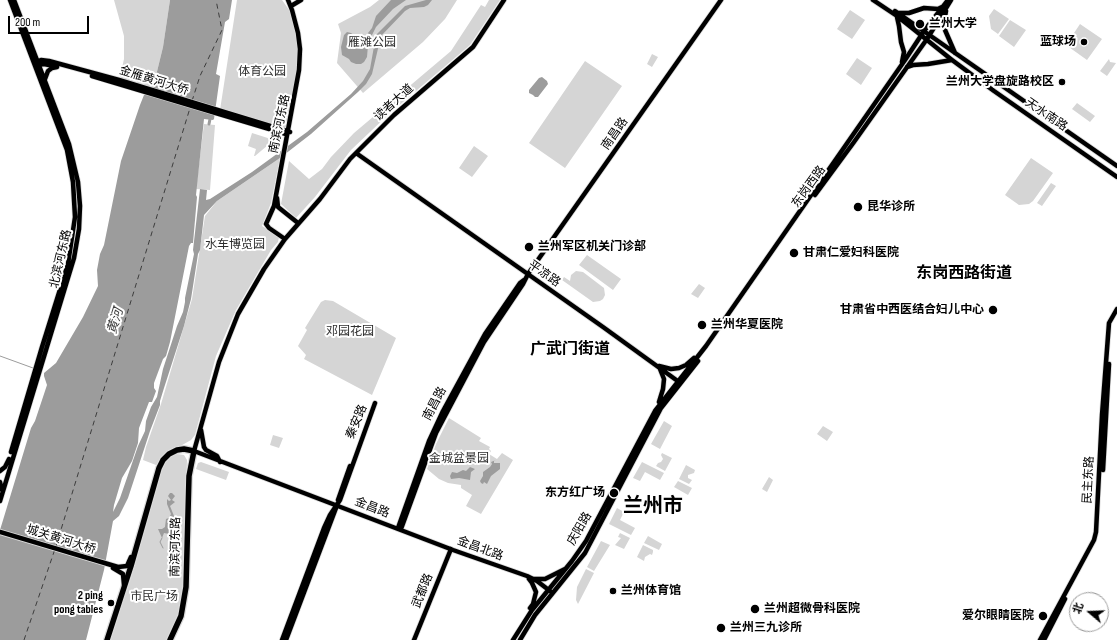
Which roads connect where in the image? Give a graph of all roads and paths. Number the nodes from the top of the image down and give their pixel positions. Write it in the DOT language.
graph roads {
  1 [pos="10,0"];
  2 [pos="14,0"];
  3 [pos="290,0"];
  4 [pos="301,0"];
  5 [pos="504,0"];
  6 [pos="721,0"];
  7 [pos="873,0"];
  8 [pos="879,0"];
  9 [pos="951,0"];
  10 [pos="947,3"];
  11 [pos="292,6"];
  12 [pos="897,14"];
  13 [pos="923,34"];
  14 [pos="928,37"];
  15 [pos="955,53"];
  16 [pos="952,60"];
  17 [pos="36,64"];
  18 [pos="59,66"];
  19 [pos="907,67"];
  20 [pos="897,72"];
  21 [pos="45,80"];
  22 [pos="288,135"];
  23 [pos="356,153"];
  24 [pos="284,157"];
  25 [pos="1117,166"];
  26 [pos="1117,177"];
  27 [pos="298,223"];
  28 [pos="285,239"];
  29 [pos="528,274"];
  30 [pos="1117,309"];
  31 [pos="1117,313"];
  32 [pos="706,346"];
  33 [pos="41,360"];
  34 [pos="656,365"];
  35 [pos="36,375"];
  36 [pos="679,382"];
  37 [pos="655,411"];
  38 [pos="200,426"];
  39 [pos="194,451"];
  40 [pos="9,459"];
  41 [pos="220,462"];
  42 [pos="0,471"];
  43 [pos="9,471"];
  44 [pos="1,485"];
  45 [pos="0,501"];
  46 [pos="337,505"];
  47 [pos="144,519"];
  48 [pos="399,529"];
  49 [pos="0,533"];
  50 [pos="452,550"];
  51 [pos="115,568"];
  52 [pos="566,568"];
  53 [pos="526,576"];
  54 [pos="533,579"];
  55 [pos="549,591"];
  56 [pos="121,595"];
  57 [pos="516,639"];
  58 [pos="107,640"];
  59 [pos="170,640"];
  60 [pos="282,640"];
  61 [pos="286,640"];
  62 [pos="415,640"];
  63 [pos="1040,640"];
  64 [pos="1044,640"];
  1 -- 17 [label="main road, 北滨河东路"];
  2 -- 17 [label="main road, 北滨河东路"];
  3 -- 11 [label="main road, 南滨河东路"];
  4 -- 11 [label="main road"];
  5 -- 23 [label="main road, 读者大道"];
  6 -- 29 [label="main road, 南昌路"];
  7 -- 12 [label="main road"];
  8 -- 12 [label="main road"];
  9 -- 10 [label="main road, 东岗西路"];
  10 -- 12 [label="main road"];
  10 -- 13 [label="main road, 东岗西路"];
  10 -- 14 [label="main road, 东岗西路"];
  10 -- 15 [label="main road"];
  11 -- 22 [label="main road, 南滨河东路"];
  12 -- 13 [label="main road"];
  12 -- 20 [label="main road"];
  13 -- 14 [label="main road"];
  13 -- 20 [label="main road, 东岗西路"];
  14 -- 15 [label="main road, 天水南路"];
  14 -- 16 [label="main road, 天水南路"];
  14 -- 19 [label="main road, 东岗西路"];
  15 -- 25 [label="main road, 天水南路"];
  16 -- 19 [label="main road"];
  16 -- 26 [label="main road, 天水南路"];
  17 -- 18 [label="main road, 金雁黄河大侨"];
  17 -- 21 [label="main road, 北滨河东路"];
  17 -- 33 [label="main road, 北滨河东路"];
  18 -- 21 [label="main road"];
  18 -- 22 [label="main road, 金雁黄河大侨"];
  19 -- 36 [label="main road, 东岗西路"];
  20 -- 32 [label="main road, 东岗西路"];
  21 -- 33 [label="main road, 北滨河东路"];
  22 -- 24 [label="main road, 南滨河东路"];
  23 -- 27 [label="main road, 读者大道"];
  23 -- 29 [label="main road, 平凉路"];
  24 -- 27 [label="main road, 南滨河东路"];
  24 -- 28 [label="main road, 南滨河东路"];
  27 -- 28 [label="main road, 南滨河东路"];
  28 -- 38 [label="main road, 南滨河东路"];
  29 -- 34 [label="main road, 平凉路"];
  29 -- 48 [label="main road, 南昌路"];
  30 -- 63 [label="main road, 民主东路"];
  31 -- 64 [label="main road, 民主东路"];
  32 -- 34 [label="main road"];
  32 -- 36 [label="main road, 东岗西路"];
  33 -- 35 [label="main road, 北滨河东路"];
  34 -- 36 [label="main road, 平凉路"];
  34 -- 37 [label="main road"];
  35 -- 40 [label="main road, 北滨河东路"];
  35 -- 43 [label="main road, 北滨河东路"];
  36 -- 37 [label="main road, 庆阳路"];
  36 -- 57 [label="main road, 庆阳路"];
  37 -- 52 [label="main road, 庆阳路"];
  38 -- 39 [label="main road, 南滨河东路"];
  38 -- 41 [label="main road"];
  39 -- 41 [label="main road"];
  39 -- 47 [label="highway"];
  39 -- 59 [label="highway, 南滨河东路"];
  40 -- 42 [label="main road"];
  40 -- 44 [label="main road, 北滨河东路"];
  41 -- 46 [label="main road"];
  43 -- 44 [label="main road, 北滨河东路"];
  43 -- 44 [label="main road"];
  44 -- 45 [label="main road, 北滨河东路"];
  46 -- 46 [label="main road, 秦安路"];
  46 -- 48 [label="main road, 金昌路"];
  46 -- 60 [label="main road, 秦安路"];
  46 -- 61 [label="main road, 秦安路"];
  47 -- 51 [label="main road"];
  47 -- 56 [label="highway"];
  48 -- 50 [label="main road, 金昌北路"];
  49 -- 51 [label="main road, 城关黄河大桥"];
  50 -- 53 [label="main road, 金昌北路"];
  50 -- 62 [label="main road, 武都路"];
  51 -- 56 [label="main road"];
  52 -- 54 [label="main road"];
  52 -- 55 [label="main road, 庆阳路"];
  53 -- 54 [label="main road, 金昌北路"];
  53 -- 57 [label="main road"];
  54 -- 55 [label="main road, 金昌北路"];
  55 -- 57 [label="main road, 庆阳路"];
  56 -- 58 [label="highway"];
}
